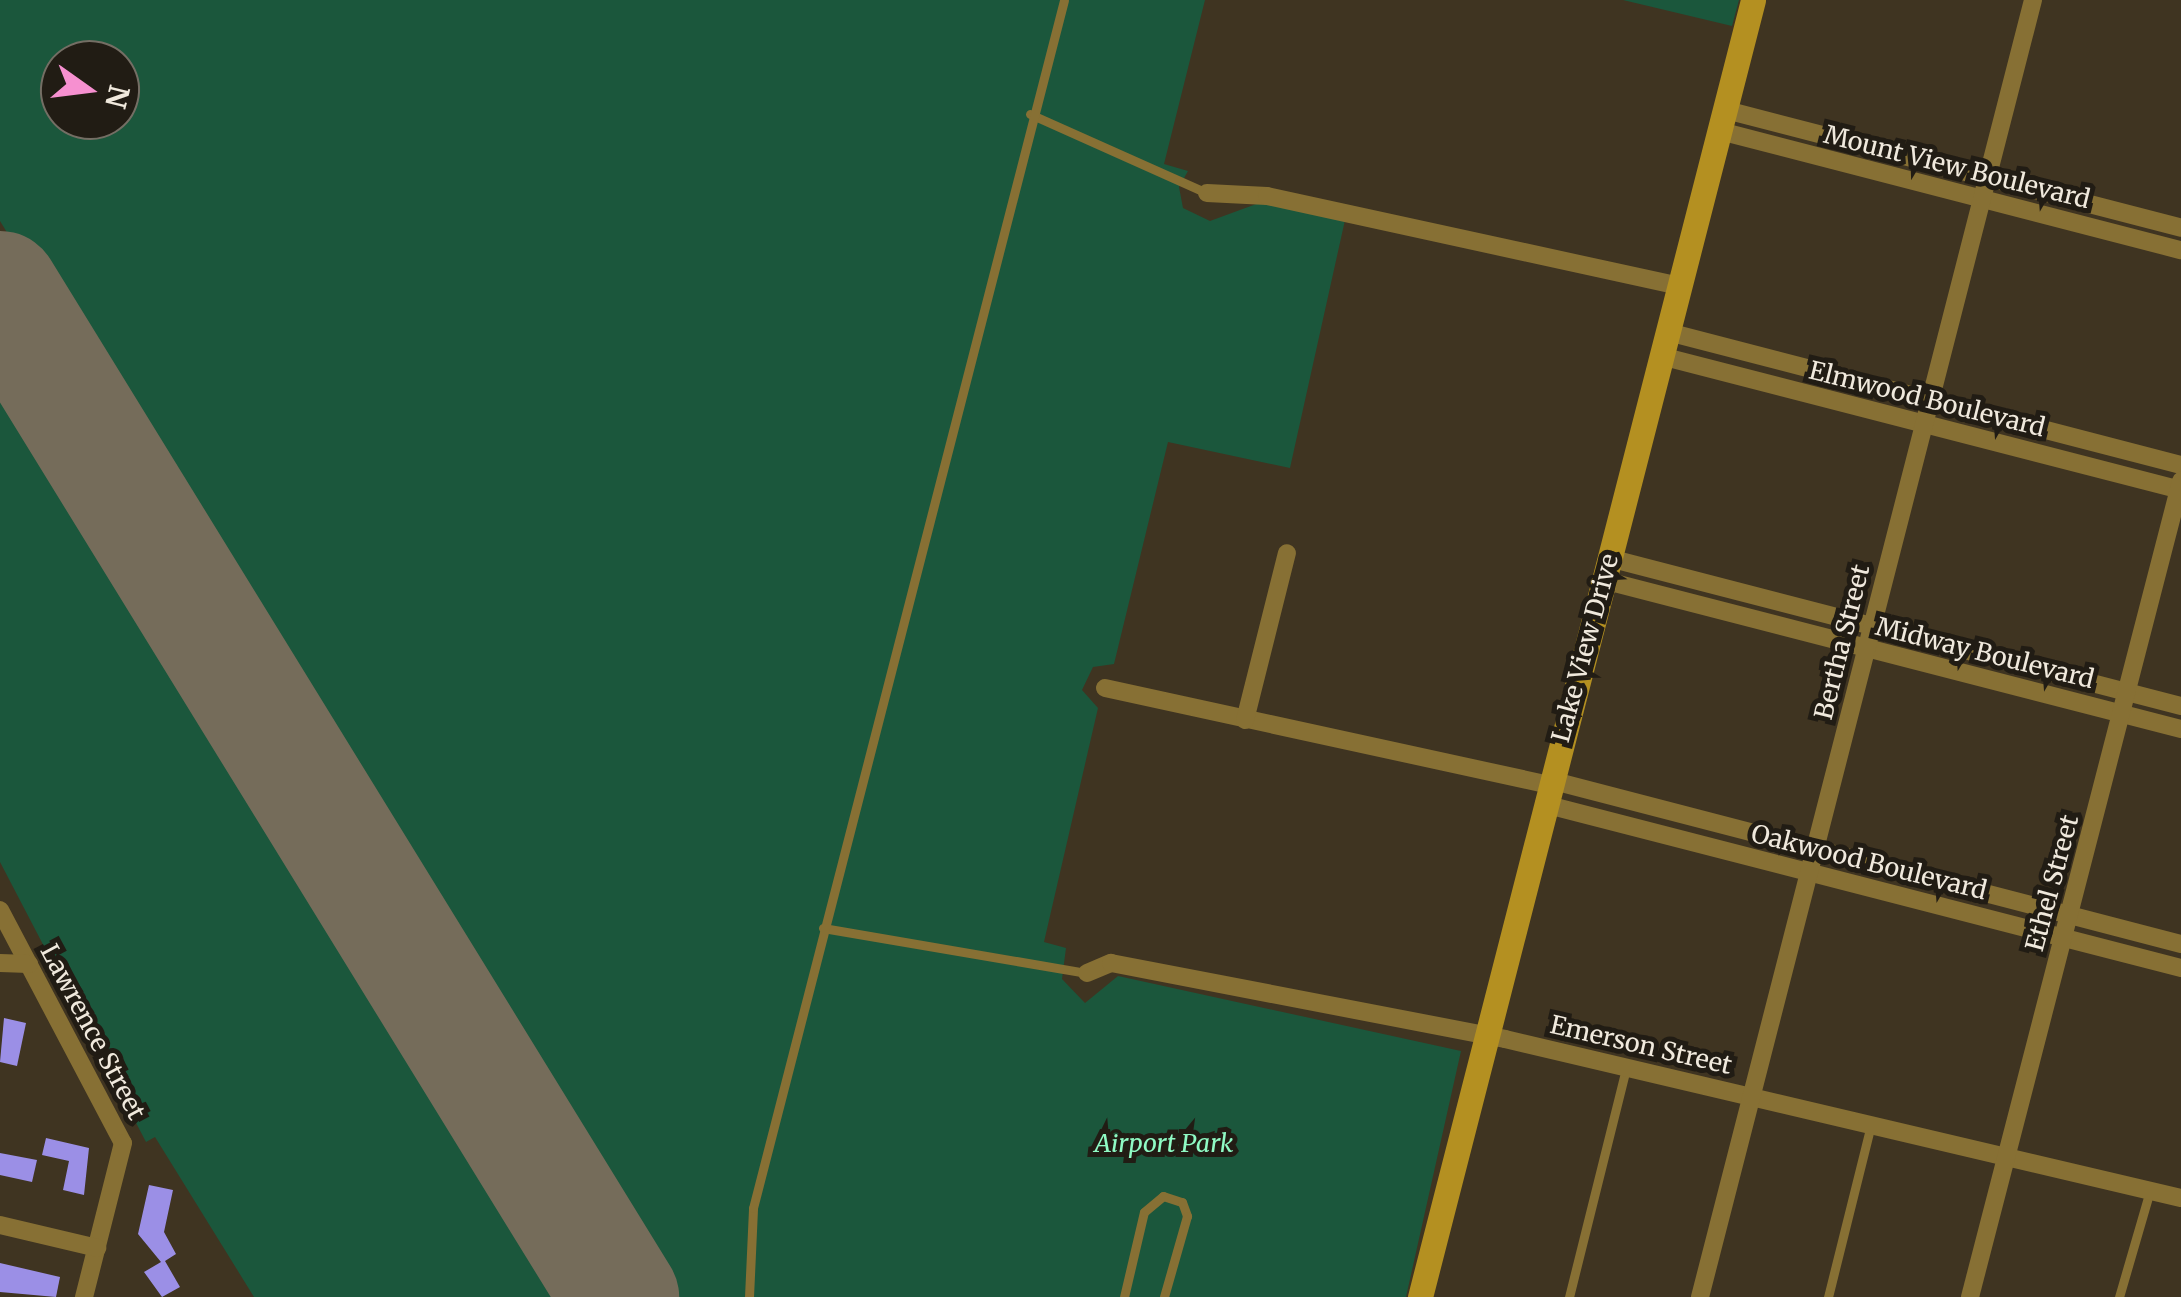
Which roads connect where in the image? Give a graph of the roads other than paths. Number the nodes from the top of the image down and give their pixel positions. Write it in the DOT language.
graph roads {
  1 [pos="1064,0"];
  2 [pos="1753,0"];
  3 [pos="2033,0"];
  4 [pos="1030,114"];
  5 [pos="1723,121"];
  6 [pos="1987,178"];
  7 [pos="1207,193"];
  8 [pos="1982,199"];
  9 [pos="2181,228"];
  10 [pos="2181,250"];
  11 [pos="1680,286"];
  12 [pos="1664,344"];
  13 [pos="1930,400"];
  14 [pos="1924,424"];
  15 [pos="2181,465"];
  16 [pos="2180,486"];
  17 [pos="1287,553"];
  18 [pos="1606,569"];
  19 [pos="1872,626"];
  20 [pos="1867,648"];
  21 [pos="1104,688"];
  22 [pos="2127,692"];
  23 [pos="2181,706"];
  24 [pos="2122,713"];
  25 [pos="1245,720"];
  26 [pos="2181,729"];
  27 [pos="1548,790"];
  28 [pos="1816,849"];
  29 [pos="1810,872"];
  30 [pos="0,910"];
  31 [pos="2069,915"];
  32 [pos="823,928"];
  33 [pos="2063,938"];
  34 [pos="2181,944"];
  35 [pos="0,964"];
  36 [pos="28,964"];
  37 [pos="2181,968"];
  38 [pos="1087,973"];
  39 [pos="1484,1038"];
  40 [pos="1626,1068"];
  41 [pos="1750,1097"];
  42 [pos="1871,1125"];
  43 [pos="2006,1157"];
  44 [pos="2150,1190"];
  45 [pos="2181,1198"];
  46 [pos="0,1225"];
  47 [pos="96,1248"];
  48 [pos="92,1294"];
  49 [pos="749,1297"];
  50 [pos="1124,1297"];
  51 [pos="1164,1297"];
  52 [pos="1420,1297"];
  53 [pos="1569,1297"];
  54 [pos="1700,1297"];
  55 [pos="1828,1297"];
  56 [pos="1970,1297"];
  57 [pos="2119,1297"];
  1 -- 4 [label="lane"];
  2 -- 5 [label="street, Lake View Drive"];
  3 -- 6 [label="street, Bertha Street"];
  4 -- 7 [label="lane"];
  4 -- 32 [label="lane"];
  5 -- 6 [label="street, Mount View Boulevard"];
  5 -- 8 [label="street, Mount View Boulevard"];
  5 -- 11 [label="street, Lake View Drive"];
  6 -- 8 [label="street, Bertha Street"];
  6 -- 9 [label="street, Mount View Boulevard"];
  7 -- 11 [label="street"];
  8 -- 10 [label="street, Mount View Boulevard"];
  8 -- 13 [label="street, Bertha Street"];
  11 -- 12 [label="street, Lake View Drive"];
  12 -- 13 [label="street, Elmwood Boulevard"];
  12 -- 14 [label="street, Elmwood Boulevard"];
  12 -- 18 [label="street, Lake View Drive"];
  13 -- 14 [label="street, Bertha Street"];
  13 -- 15 [label="street, Elmwood Boulevard"];
  14 -- 16 [label="street, Elmwood Boulevard"];
  14 -- 19 [label="street, Bertha Street"];
  16 -- 22 [label="street, Ethel Street"];
  17 -- 25 [label="street"];
  18 -- 19 [label="street, Midway Boulevard"];
  18 -- 20 [label="street, Midway Boulevard"];
  18 -- 27 [label="street, Lake View Drive"];
  19 -- 20 [label="street, Bertha Street"];
  19 -- 22 [label="street, Midway Boulevard"];
  20 -- 24 [label="street, Midway Boulevard"];
  20 -- 28 [label="street, Bertha Street"];
  21 -- 25 [label="street, Oakwood Boulevard"];
  22 -- 23 [label="street, Midway Boulevard"];
  22 -- 24 [label="street, Ethel Street"];
  24 -- 26 [label="street, Midway Boulevard"];
  24 -- 31 [label="street, Ethel Street"];
  25 -- 27 [label="street, Oakwood Boulevard"];
  27 -- 28 [label="street, Oakwood Boulevard"];
  27 -- 29 [label="street, Oakwood Boulevard"];
  27 -- 39 [label="street, Lake View Drive"];
  28 -- 29 [label="street, Bertha Street"];
  28 -- 31 [label="street, Oakwood Boulevard"];
  29 -- 33 [label="street, Oakwood Boulevard"];
  29 -- 41 [label="street, Bertha Street"];
  30 -- 36 [label="street, Lawrence Street"];
  31 -- 33 [label="street, Ethel Street"];
  31 -- 34 [label="street, Oakwood Boulevard"];
  32 -- 38 [label="lane"];
  32 -- 49 [label="lane"];
  33 -- 37 [label="street, Oakwood Boulevard"];
  33 -- 43 [label="street, Ethel Street"];
  35 -- 36 [label="street"];
  36 -- 47 [label="street, Lawrence Street"];
  38 -- 39 [label="street, Emerson Street"];
  39 -- 40 [label="street, Emerson Street"];
  39 -- 52 [label="street, Lake View Drive"];
  40 -- 41 [label="street, Emerson Street"];
  40 -- 53 [label="lane"];
  41 -- 42 [label="street, Emerson Street"];
  41 -- 54 [label="street, Bertha Street"];
  42 -- 43 [label="street, Emerson Street"];
  42 -- 55 [label="lane"];
  43 -- 44 [label="street, Emerson Street"];
  43 -- 56 [label="street, Ethel Street"];
  44 -- 45 [label="street, Emerson Street"];
  44 -- 57 [label="lane"];
  46 -- 47 [label="street"];
  47 -- 48 [label="street, Lawrence Street"];
  50 -- 51 [label="lane"];
}
